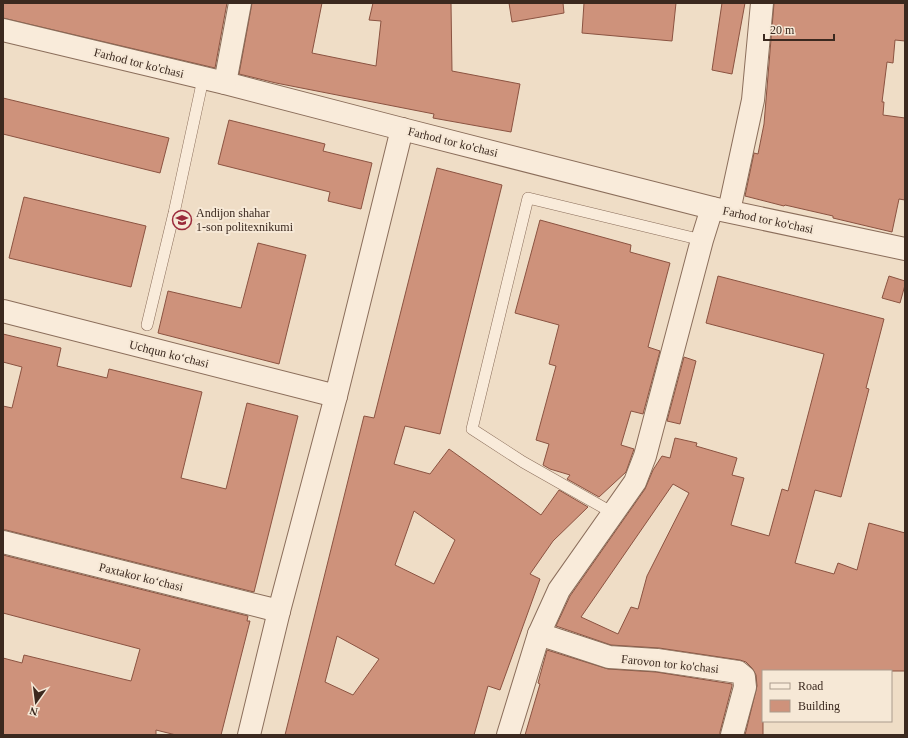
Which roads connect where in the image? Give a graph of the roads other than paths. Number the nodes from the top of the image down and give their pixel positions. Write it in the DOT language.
graph roads {
  1 [pos="240,3"];
  2 [pos="762,3"];
  3 [pos="3,30"];
  4 [pos="203,78"];
  5 [pos="225,83"];
  6 [pos="402,129"];
  7 [pos="720,209"];
  8 [pos="702,240"];
  9 [pos="905,249"];
  10 [pos="3,312"];
  11 [pos="147,326"];
  12 [pos="336,396"];
  13 [pos="613,513"];
  14 [pos="3,542"];
  15 [pos="279,611"];
  16 [pos="538,634"];
  17 [pos="249,735"];
  18 [pos="508,735"];
  19 [pos="732,735"];
  1 -- 5 [label="street"];
  2 -- 7 [label="street"];
  3 -- 4 [label="street, Farhod tor ko'chasi"];
  4 -- 5 [label="street, Farhod tor ko'chasi"];
  4 -- 11 [label="lane"];
  5 -- 6 [label="street, Farhod tor ko'chasi"];
  6 -- 7 [label="street, Farhod tor ko'chasi"];
  6 -- 12 [label="street"];
  7 -- 8 [label="street"];
  7 -- 9 [label="street, Farhod tor ko'chasi"];
  8 -- 13 [label="street"];
  8 -- 13 [label="lane"];
  10 -- 12 [label="street, Uchqun koʻchasi"];
  12 -- 15 [label="street"];
  13 -- 16 [label="street"];
  14 -- 15 [label="street, Paxtakor koʻchasi"];
  15 -- 17 [label="street"];
  16 -- 18 [label="street"];
  16 -- 19 [label="street, Farovon tor ko'chasi"];
}
